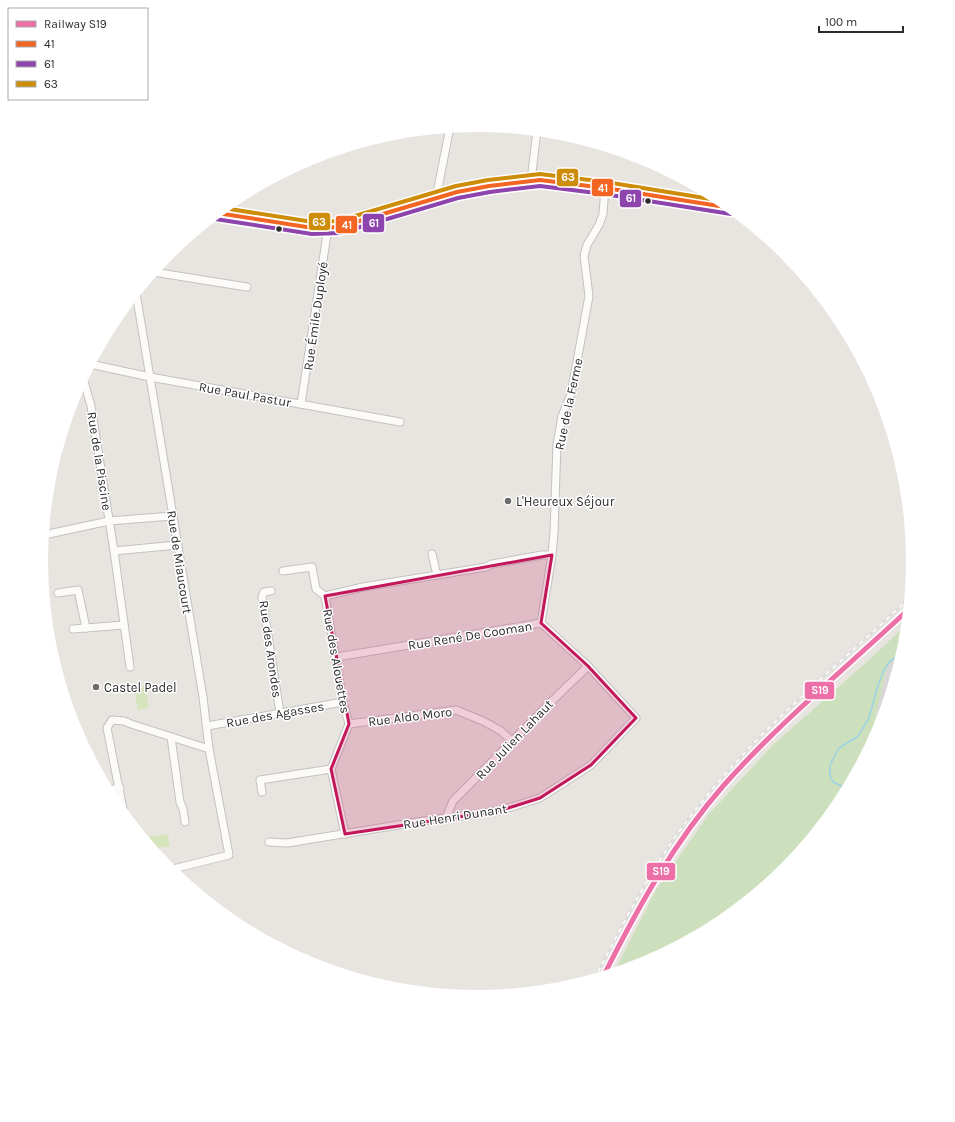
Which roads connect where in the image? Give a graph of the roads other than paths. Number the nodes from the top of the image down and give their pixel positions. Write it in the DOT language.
graph roads {
  1 [pos="449,132"];
  2 [pos="536,135"];
  3 [pos="531,181"];
  4 [pos="605,188"];
  5 [pos="701,194"];
  6 [pos="436,198"];
  7 [pos="697,202"];
  8 [pos="718,206"];
  9 [pos="224,214"];
  10 [pos="328,228"];
  11 [pos="159,273"];
  12 [pos="247,287"];
  13 [pos="137,300"];
  14 [pos="95,365"];
  15 [pos="150,377"];
  16 [pos="85,387"];
  17 [pos="302,404"];
  18 [pos="400,422"];
  19 [pos="172,516"];
  20 [pos="109,521"];
  21 [pos="49,534"];
  22 [pos="177,544"];
  23 [pos="114,552"];
  24 [pos="432,554"];
  25 [pos="552,555"];
  26 [pos="283,571"];
  27 [pos="437,575"];
  28 [pos="271,591"];
  29 [pos="58,593"];
  30 [pos="326,596"];
  31 [pos="541,623"];
  32 [pos="124,625"];
  33 [pos="73,628"];
  34 [pos="86,628"];
  35 [pos="337,657"];
  36 [pos="588,666"];
  37 [pos="130,667"];
  38 [pos="344,702"];
  39 [pos="280,713"];
  40 [pos="636,718"];
  41 [pos="348,724"];
  42 [pos="207,726"];
  43 [pos="171,737"];
  44 [pos="512,741"];
  45 [pos="209,749"];
  46 [pos="331,769"];
  47 [pos="120,788"];
  48 [pos="114,789"];
  49 [pos="262,792"];
  50 [pos="122,803"];
  51 [pos="446,818"];
  52 [pos="185,822"];
  53 [pos="345,834"];
  54 [pos="269,842"];
  55 [pos="177,868"];
  1 -- 6 [label="street"];
  2 -- 3 [label="street"];
  3 -- 4 [label="main road"];
  3 -- 6 [label="main road"];
  4 -- 7 [label="main road"];
  4 -- 25 [label="street, Rue de la Ferme"];
  5 -- 7 [label="street"];
  6 -- 10 [label="main road"];
  7 -- 8 [label="main road"];
  9 -- 10 [label="main road"];
  10 -- 17 [label="street, Rue Émile Duployé"];
  11 -- 12 [label="street"];
  13 -- 15 [label="street, Rue de Miaucourt"];
  14 -- 15 [label="street, Rue Paul Pastur"];
  15 -- 17 [label="street, Rue Paul Pastur"];
  15 -- 19 [label="street, Rue de Miaucourt"];
  16 -- 20 [label="street, Rue de la Piscine"];
  17 -- 18 [label="street, Rue Paul Pastur"];
  19 -- 20 [label="street"];
  19 -- 22 [label="street, Rue de Miaucourt"];
  20 -- 21 [label="street"];
  20 -- 23 [label="street, Rue de la Piscine"];
  22 -- 23 [label="street"];
  22 -- 42 [label="street, Rue de Miaucourt"];
  23 -- 32 [label="street, Rue de la Piscine"];
  24 -- 27 [label="street"];
  25 -- 27 [label="street, Rue des Alouettes"];
  25 -- 31 [label="street, Rue de la Ferme"];
  26 -- 30 [label="street"];
  27 -- 30 [label="street, Rue des Alouettes"];
  28 -- 39 [label="street, Rue des Arondes"];
  29 -- 34 [label="street"];
  30 -- 35 [label="street, Rue des Alouettes"];
  31 -- 35 [label="street, Rue René De Cooman"];
  31 -- 36 [label="street, Rue René De Cooman"];
  32 -- 34 [label="street"];
  32 -- 37 [label="street, Rue de la Piscine"];
  33 -- 34 [label="street"];
  35 -- 38 [label="street, Rue des Alouettes"];
  36 -- 40 [label="street, Rue René De Cooman"];
  36 -- 44 [label="street, Rue Julien Lahaut"];
  38 -- 39 [label="street, Rue des Agasses"];
  38 -- 41 [label="street, Rue des Alouettes"];
  39 -- 42 [label="street, Rue des Agasses"];
  40 -- 51 [label="street, Rue Henri Dunant"];
  41 -- 44 [label="street, Rue Aldo Moro"];
  41 -- 46 [label="street, Rue des Alouettes"];
  42 -- 45 [label="street, Rue de Miaucourt"];
  43 -- 45 [label="street"];
  43 -- 47 [label="street"];
  43 -- 52 [label="street"];
  44 -- 51 [label="street, Rue Julien Lahaut"];
  45 -- 55 [label="street, Rue de Miaucourt"];
  46 -- 49 [label="street"];
  46 -- 53 [label="street"];
  47 -- 48 [label="street"];
  47 -- 50 [label="street"];
  51 -- 53 [label="street, Rue Henri Dunant"];
  53 -- 54 [label="street, Rue Henri Dunant"];
}
